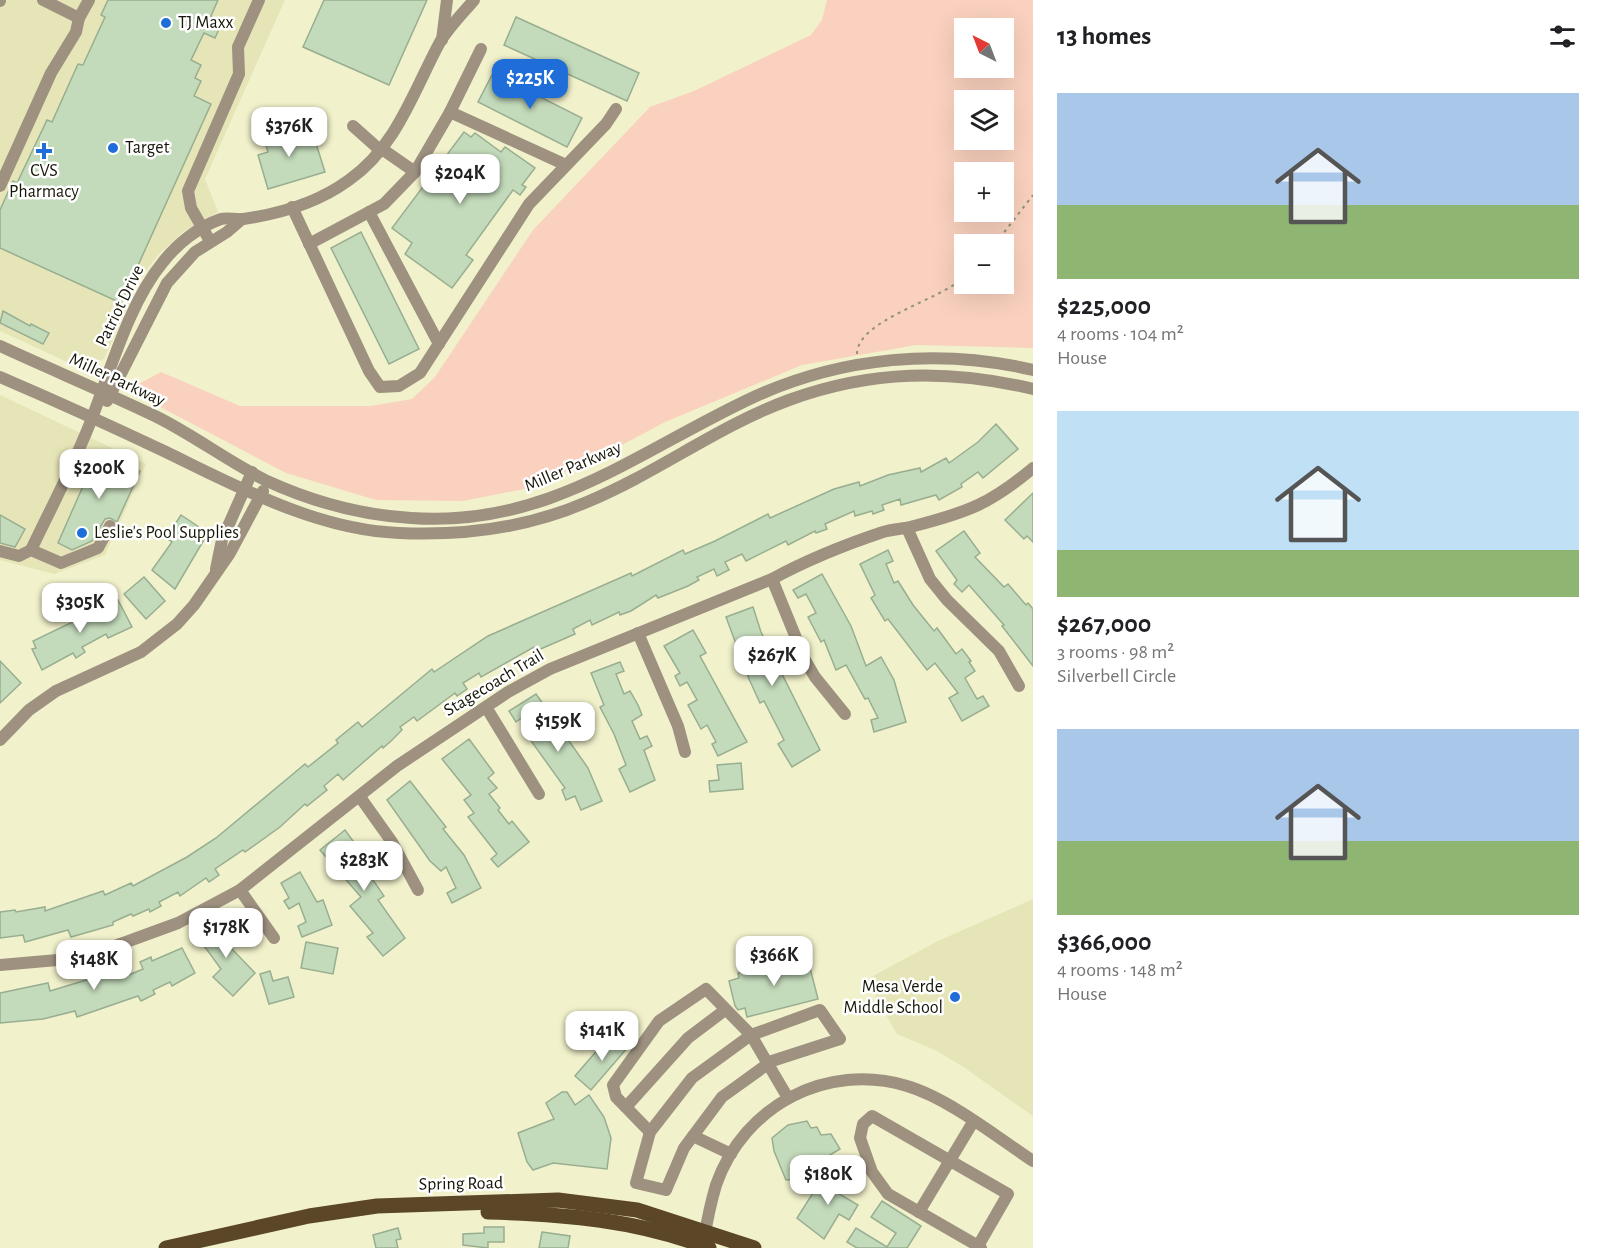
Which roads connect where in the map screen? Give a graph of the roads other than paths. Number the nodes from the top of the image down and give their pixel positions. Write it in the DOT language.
graph roads {
  1 [pos="43,0"];
  2 [pos="89,0"];
  3 [pos="260,0"];
  4 [pos="447,0"];
  5 [pos="474,0"];
  6 [pos="79,18"];
  7 [pos="442,40"];
  8 [pos="481,49"];
  9 [pos="616,109"];
  10 [pos="450,112"];
  11 [pos="352,126"];
  12 [pos="382,150"];
  13 [pos="566,165"];
  14 [pos="415,172"];
  15 [pos="0,186"];
  16 [pos="292,207"];
  17 [pos="369,212"];
  18 [pos="242,219"];
  19 [pos="202,228"];
  20 [pos="210,241"];
  21 [pos="309,244"];
  22 [pos="439,344"];
  23 [pos="0,346"];
  24 [pos="1033,370"];
  25 [pos="0,377"];
  26 [pos="1033,389"];
  27 [pos="106,394"];
  28 [pos="93,418"];
  29 [pos="1033,468"];
  30 [pos="252,472"];
  31 [pos="267,481"];
  32 [pos="244,490"];
  33 [pos="260,496"];
  34 [pos="110,526"];
  35 [pos="228,526"];
  36 [pos="907,528"];
  37 [pos="241,532"];
  38 [pos="32,550"];
  39 [pos="0,551"];
  40 [pos="216,570"];
  41 [pos="772,579"];
  42 [pos="638,633"];
  43 [pos="1019,686"];
  44 [pos="486,707"];
  45 [pos="845,714"];
  46 [pos="0,739"];
  47 [pos="685,752"];
  48 [pos="539,794"];
  49 [pos="360,797"];
  50 [pos="240,890"];
  51 [pos="418,890"];
  52 [pos="274,938"];
  53 [pos="0,965"];
  54 [pos="725,1010"];
  55 [pos="751,1035"];
  56 [pos="769,1063"];
  57 [pos="788,1098"];
  58 [pos="626,1107"];
  59 [pos="973,1122"];
  60 [pos="650,1132"];
  61 [pos="693,1136"];
  62 [pos="731,1155"];
  63 [pos="949,1160"];
  64 [pos="1033,1161"];
  65 [pos="919,1212"];
  66 [pos="705,1243"];
  67 [pos="978,1247"];
  68 [pos="166,1248"];
  69 [pos="203,1248"];
  70 [pos="754,1248"];
  1 -- 6 [label="street"];
  2 -- 6 [label="street"];
  3 -- 19 [label="street"];
  4 -- 7 [label="street, Patriot Drive"];
  5 -- 7 [label="street, Patriot Drive"];
  6 -- 15 [label="street"];
  7 -- 12 [label="street, Patriot Drive"];
  8 -- 10 [label="street"];
  9 -- 13 [label="street"];
  10 -- 13 [label="street"];
  10 -- 14 [label="street"];
  11 -- 12 [label="street"];
  12 -- 14 [label="street"];
  12 -- 16 [label="street, Patriot Drive"];
  13 -- 22 [label="street"];
  14 -- 17 [label="street"];
  16 -- 18 [label="street, Patriot Drive"];
  16 -- 21 [label="street"];
  17 -- 21 [label="street"];
  17 -- 22 [label="street"];
  18 -- 19 [label="street, Patriot Drive"];
  18 -- 20 [label="street, Patriot Drive"];
  19 -- 20 [label="street"];
  19 -- 27 [label="street, Patriot Drive"];
  20 -- 27 [label="street, Patriot Drive"];
  21 -- 22 [label="street"];
  23 -- 27 [label="street, Miller Parkway"];
  24 -- 31 [label="street, Miller Parkway"];
  25 -- 28 [label="street, Miller Parkway"];
  26 -- 33 [label="street, Miller Parkway"];
  27 -- 28 [label="street, Patriot Drive"];
  27 -- 30 [label="street, Miller Parkway"];
  28 -- 32 [label="street, Miller Parkway"];
  28 -- 38 [label="street, Patriot Drive"];
  29 -- 36 [label="street, Stagecoach Trail"];
  30 -- 31 [label="street, Miller Parkway"];
  30 -- 32 [label="street"];
  31 -- 33 [label="street"];
  32 -- 33 [label="street, Miller Parkway"];
  32 -- 35 [label="street"];
  33 -- 37 [label="street"];
  34 -- 38 [label="street"];
  35 -- 37 [label="street"];
  35 -- 40 [label="street"];
  36 -- 41 [label="street, Stagecoach Trail"];
  36 -- 43 [label="street"];
  37 -- 40 [label="street"];
  38 -- 39 [label="street"];
  40 -- 46 [label="street"];
  41 -- 42 [label="street, Stagecoach Trail"];
  41 -- 45 [label="street"];
  42 -- 44 [label="street, Stagecoach Trail"];
  42 -- 47 [label="street"];
  44 -- 48 [label="street"];
  44 -- 49 [label="street, Stagecoach Trail"];
  49 -- 50 [label="street, Stagecoach Trail"];
  49 -- 51 [label="street"];
  50 -- 52 [label="street"];
  50 -- 53 [label="street, Stagecoach Trail"];
  54 -- 55 [label="street"];
  54 -- 58 [label="street"];
  54 -- 58 [label="street"];
  55 -- 56 [label="street"];
  55 -- 56 [label="street"];
  55 -- 60 [label="street"];
  56 -- 57 [label="street"];
  56 -- 61 [label="street"];
  57 -- 59 [label="street"];
  57 -- 62 [label="street"];
  58 -- 60 [label="street"];
  59 -- 63 [label="street"];
  59 -- 64 [label="street"];
  60 -- 61 [label="street"];
  61 -- 62 [label="street"];
  62 -- 66 [label="street"];
  63 -- 65 [label="street"];
  63 -- 65 [label="street"];
  63 -- 67 [label="street"];
  65 -- 67 [label="street"];
  66 -- 68 [label="main road, Spring Road"];
  66 -- 69 [label="main road, Spring Road"];
  66 -- 70 [label="main road, Spring Road"];
}
